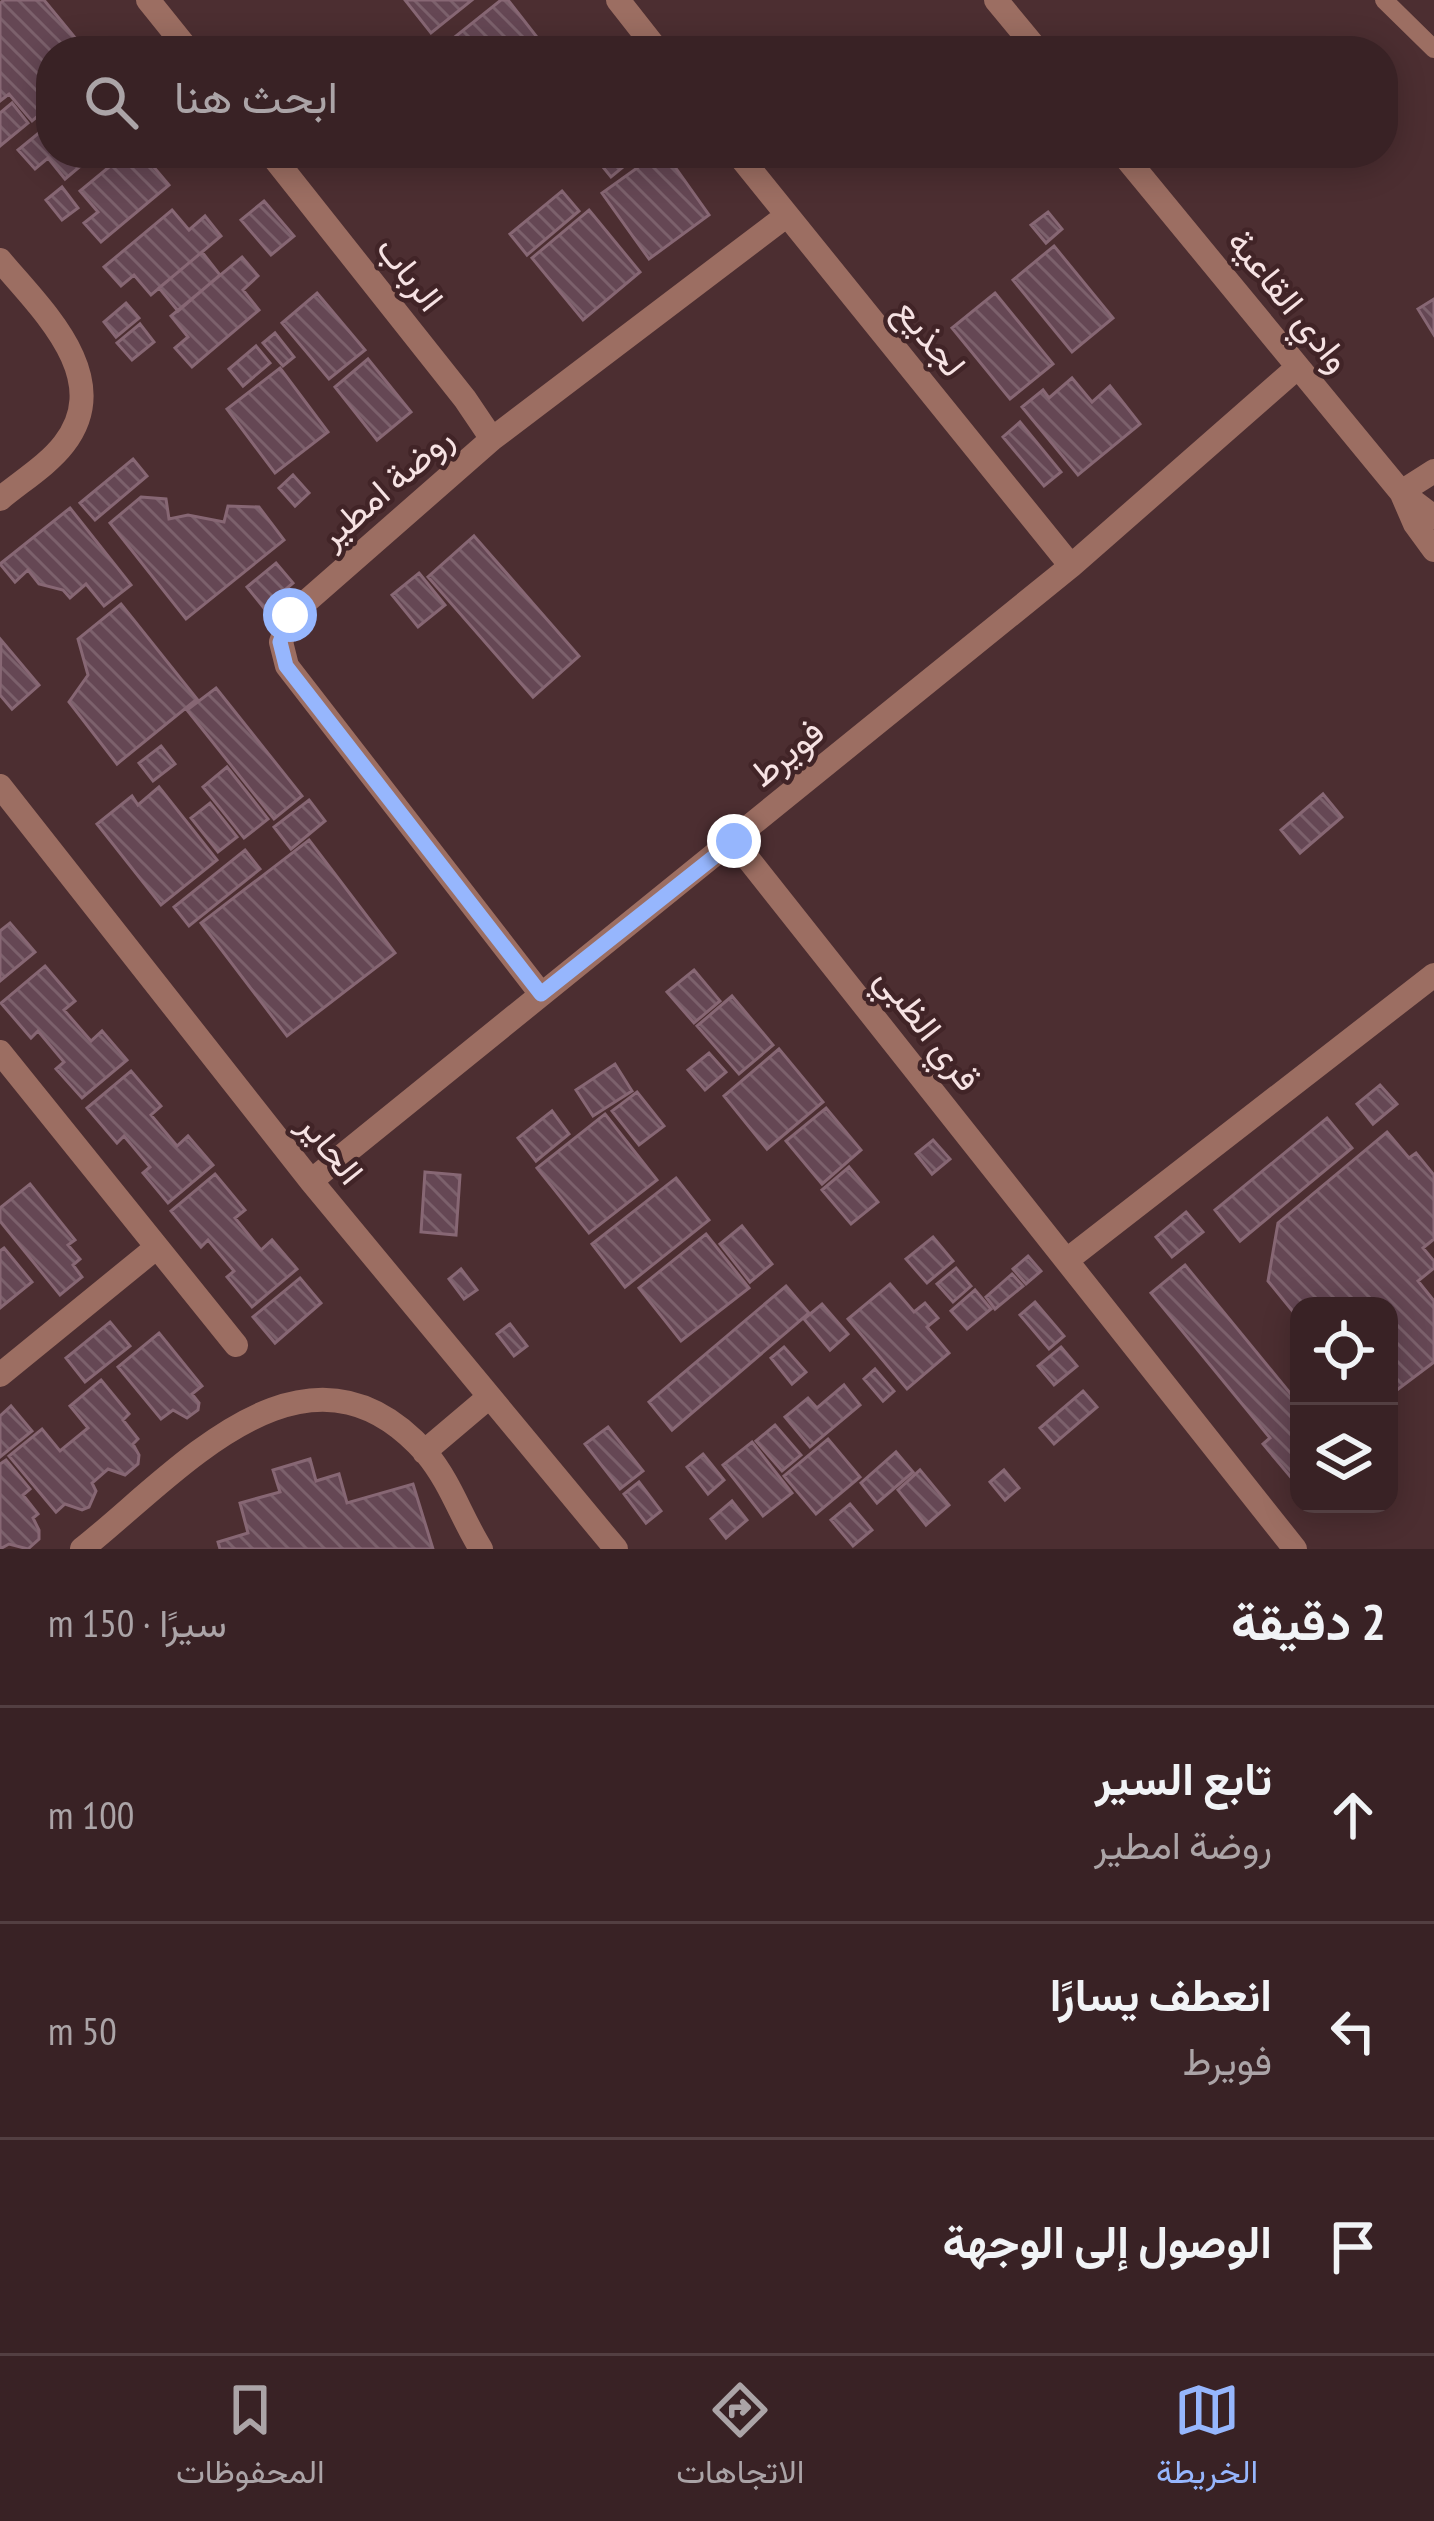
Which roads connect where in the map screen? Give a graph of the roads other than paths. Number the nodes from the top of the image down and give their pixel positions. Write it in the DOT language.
graph roads {
  1 [pos="148,0"];
  2 [pos="618,0"];
  3 [pos="996,0"];
  4 [pos="1384,0"];
  5 [pos="177,36"];
  6 [pos="646,36"];
  7 [pos="1026,36"];
  8 [pos="1434,49"];
  9 [pos="282,168"];
  10 [pos="749,168"];
  11 [pos="1134,168"];
  12 [pos="787,216"];
  13 [pos="0,260"];
  14 [pos="1298,367"];
  15 [pos="492,439"];
  16 [pos="1434,471"];
  17 [pos="1401,492"];
  18 [pos="0,499"];
  19 [pos="1434,517"];
  20 [pos="1434,550"];
  21 [pos="1071,566"];
  22 [pos="0,786"];
  23 [pos="734,841"];
  24 [pos="1434,975"];
  25 [pos="541,994"];
  26 [pos="0,1052"];
  27 [pos="310,1180"];
  28 [pos="157,1247"];
  29 [pos="1066,1260"];
  30 [pos="236,1345"];
  31 [pos="0,1375"];
  32 [pos="490,1397"];
  33 [pos="424,1452"];
  34 [pos="95,1545"];
  35 [pos="481,1549"];
  36 [pos="616,1549"];
  37 [pos="1295,1549"];
  1 -- 5 [label="street"];
  2 -- 6 [label="street"];
  3 -- 7 [label="street"];
  4 -- 8 [label="lane"];
  9 -- 15 [label="street, الرباب"];
  10 -- 12 [label="street, لجذيع"];
  11 -- 14 [label="street, وادي القاعية"];
  12 -- 15 [label="street, روضة امطير"];
  12 -- 21 [label="street, لجذيع"];
  13 -- 18 [label="street"];
  14 -- 17 [label="street, وادي القاعية"];
  14 -- 21 [label="street, فويرط"];
  15 -- 25 [label="street, روضة امطير"];
  16 -- 17 [label="street"];
  17 -- 19 [label="street, وادي القاعية"];
  17 -- 20 [label="street, وادي القاعية"];
  21 -- 23 [label="street, فويرط"];
  22 -- 27 [label="street, الحاير"];
  23 -- 25 [label="street, فويرط"];
  23 -- 29 [label="street, قري الظبي"];
  24 -- 29 [label="street"];
  25 -- 27 [label="street, فويرط"];
  26 -- 28 [label="street"];
  27 -- 32 [label="street, الحاير"];
  28 -- 30 [label="street"];
  28 -- 31 [label="street"];
  29 -- 37 [label="street, قري الظبي"];
  32 -- 33 [label="street"];
  32 -- 36 [label="street, الحاير"];
  33 -- 34 [label="street"];
  33 -- 35 [label="street"];
}
